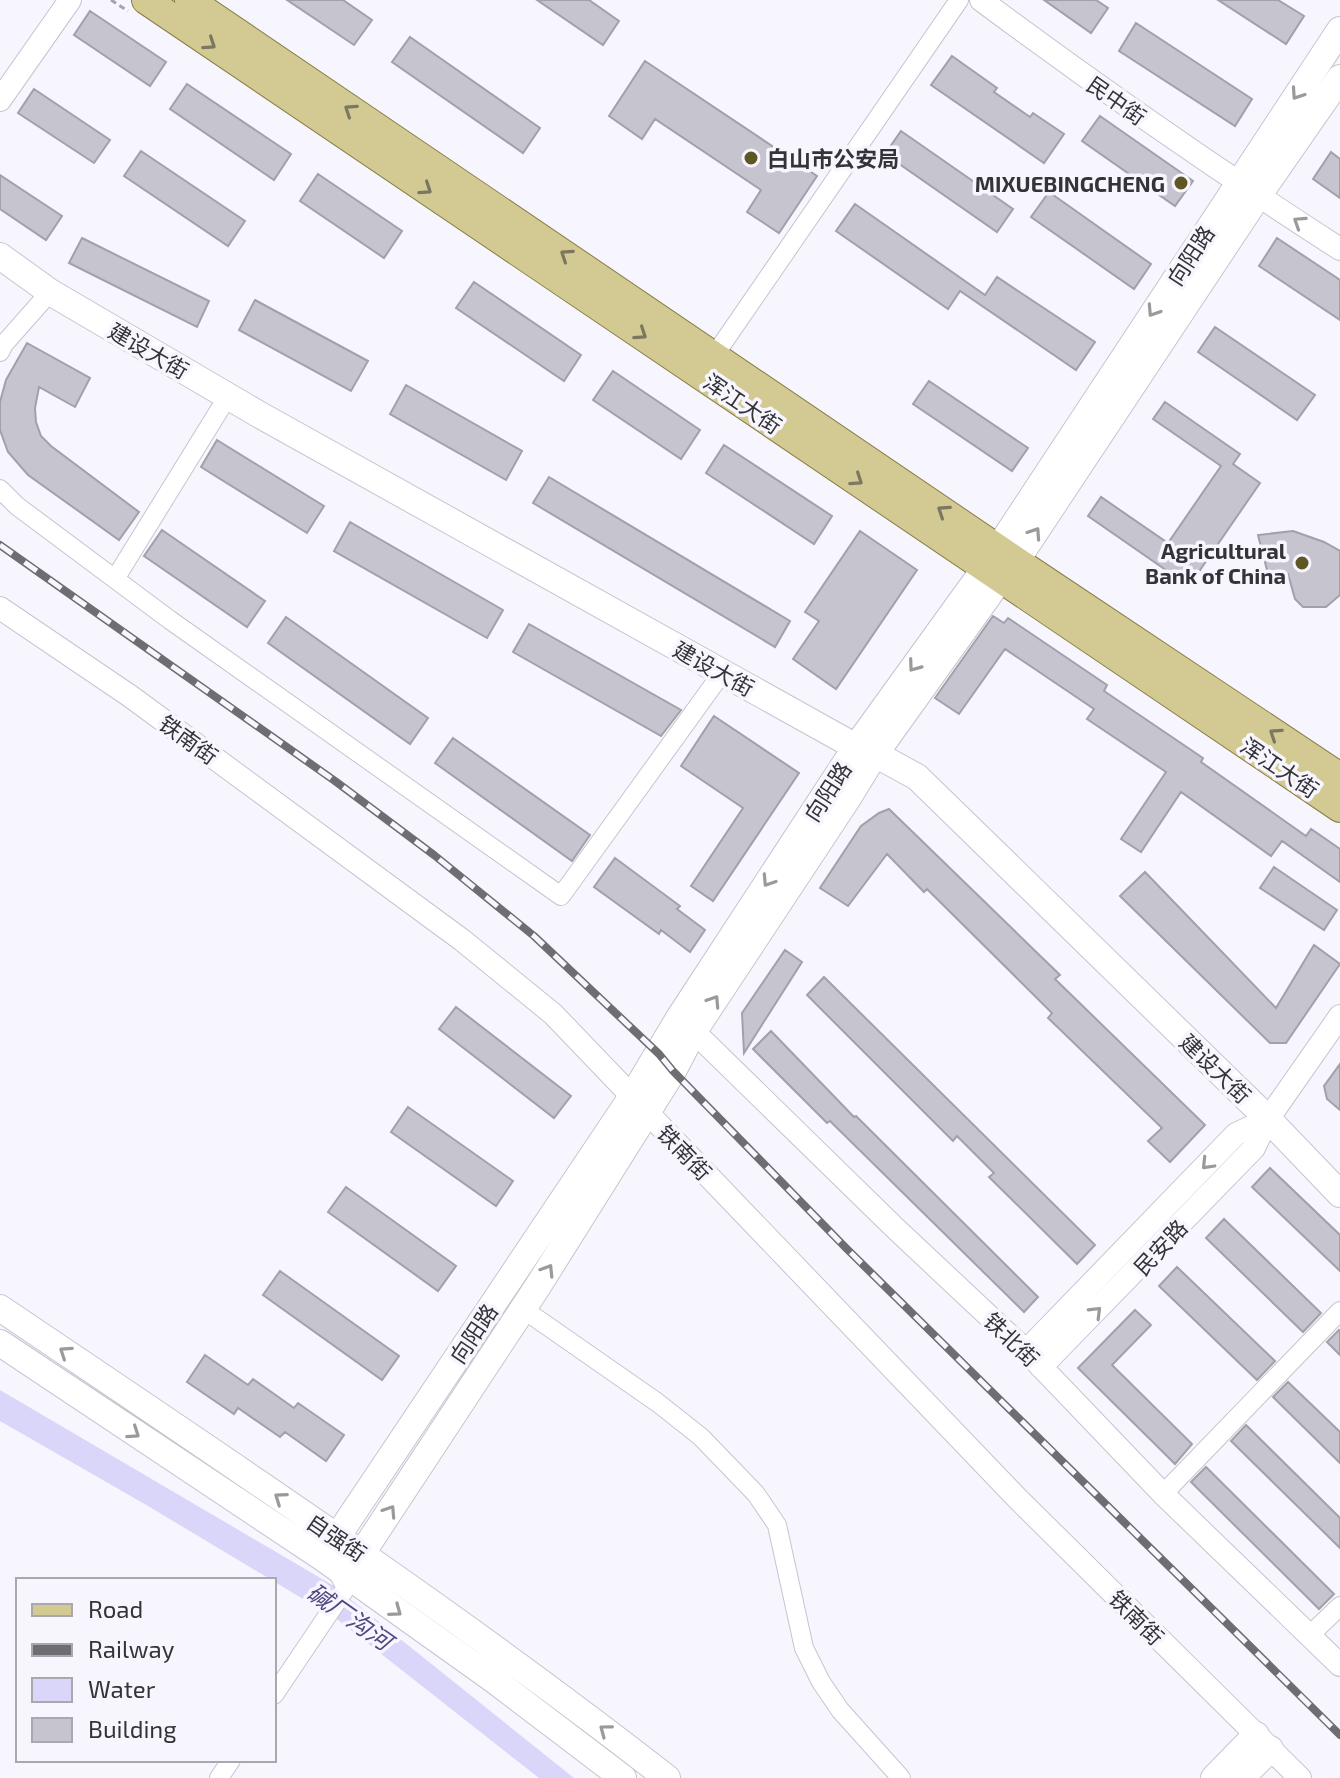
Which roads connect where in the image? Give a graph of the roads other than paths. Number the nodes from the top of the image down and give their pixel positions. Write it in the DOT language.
graph roads {
  1 [pos="70,0"];
  2 [pos="146,0"];
  3 [pos="189,0"];
  4 [pos="959,0"];
  5 [pos="981,0"];
  6 [pos="1340,30"];
  7 [pos="1340,78"];
  8 [pos="0,100"];
  9 [pos="1248,190"];
  10 [pos="1340,249"];
  11 [pos="0,256"];
  12 [pos="50,292"];
  13 [pos="0,352"];
  14 [pos="714,356"];
  15 [pos="228,396"];
  16 [pos="0,489"];
  17 [pos="1000,563"];
  18 [pos="115,579"];
  19 [pos="0,608"];
  20 [pos="722,673"];
  21 [pos="865,750"];
  22 [pos="1340,777"];
  23 [pos="1340,808"];
  24 [pos="1340,1016"];
  25 [pos="687,1025"];
  26 [pos="640,1103"];
  27 [pos="1268,1119"];
  28 [pos="1340,1194"];
  29 [pos="0,1308"];
  30 [pos="523,1309"];
  31 [pos="1340,1311"];
  32 [pos="0,1343"];
  33 [pos="1034,1359"];
  34 [pos="1163,1494"];
  35 [pos="362,1553"];
  36 [pos="337,1565"];
  37 [pos="1340,1606"];
  38 [pos="1310,1635"];
  39 [pos="1340,1665"];
  40 [pos="276,1692"];
  41 [pos="1263,1742"];
  42 [pos="623,1778"];
  43 [pos="667,1778"];
  44 [pos="901,1778"];
  45 [pos="1214,1778"];
  46 [pos="1241,1778"];
  47 [pos="1300,1778"];
  1 -- 8 [label="street"];
  2 -- 17 [label="main road, 浑江大街, one-way"];
  14 -- 3 [label="main road, 浑江大街, one-way"];
  4 -- 14 [label="street"];
  5 -- 9 [label="street, 民中街"];
  6 -- 9 [label="main road, 向阳路, one-way"];
  7 -- 9 [label="main road, 向阳路"];
  10 -- 9 [label="street, 民中街, one-way"];
  9 -- 17 [label="main road, 向阳路"];
  11 -- 12 [label="main road, 建设大街"];
  12 -- 13 [label="street"];
  12 -- 15 [label="main road, 建设大街"];
  17 -- 14 [label="main road, 浑江大街, one-way"];
  15 -- 18 [label="street"];
  15 -- 20 [label="main road, 建设大街"];
  16 -- 18 [label="street"];
  17 -- 21 [label="main road, 向阳路"];
  22 -- 17 [label="main road, 浑江大街, one-way"];
  17 -- 23 [label="main road, 浑江大街"];
  18 -- 20 [label="street"];
  19 -- 26 [label="street, 铁南街"];
  20 -- 21 [label="main road, 建设大街"];
  21 -- 25 [label="main road, 向阳路"];
  21 -- 27 [label="main road, 建设大街"];
  24 -- 27 [label="street, 民安路"];
  25 -- 26 [label="main road, 向阳路"];
  25 -- 33 [label="street, 铁北街"];
  30 -- 26 [label="main road, 向阳路, one-way"];
  26 -- 36 [label="main road, 向阳路"];
  26 -- 41 [label="street, 铁南街"];
  27 -- 28 [label="main road, 建设大街"];
  27 -- 33 [label="street, 民安路"];
  36 -- 29 [label="main road, 自强街, one-way"];
  35 -- 30 [label="main road, 向阳路, one-way"];
  30 -- 44 [label="street"];
  31 -- 34 [label="street"];
  32 -- 36 [label="main road, 自强街, one-way"];
  33 -- 34 [label="street, 铁北街"];
  34 -- 38 [label="street, 铁北街"];
  35 -- 36 [label="main road, 向阳路"];
  43 -- 35 [label="main road, 自强街, one-way"];
  36 -- 40 [label="street"];
  36 -- 42 [label="main road, 自强街, one-way"];
  37 -- 38 [label="street"];
  38 -- 39 [label="street, 铁北街"];
  41 -- 45 [label="main road"];
  41 -- 46 [label="main road"];
  41 -- 47 [label="street, 铁南街"];
}
